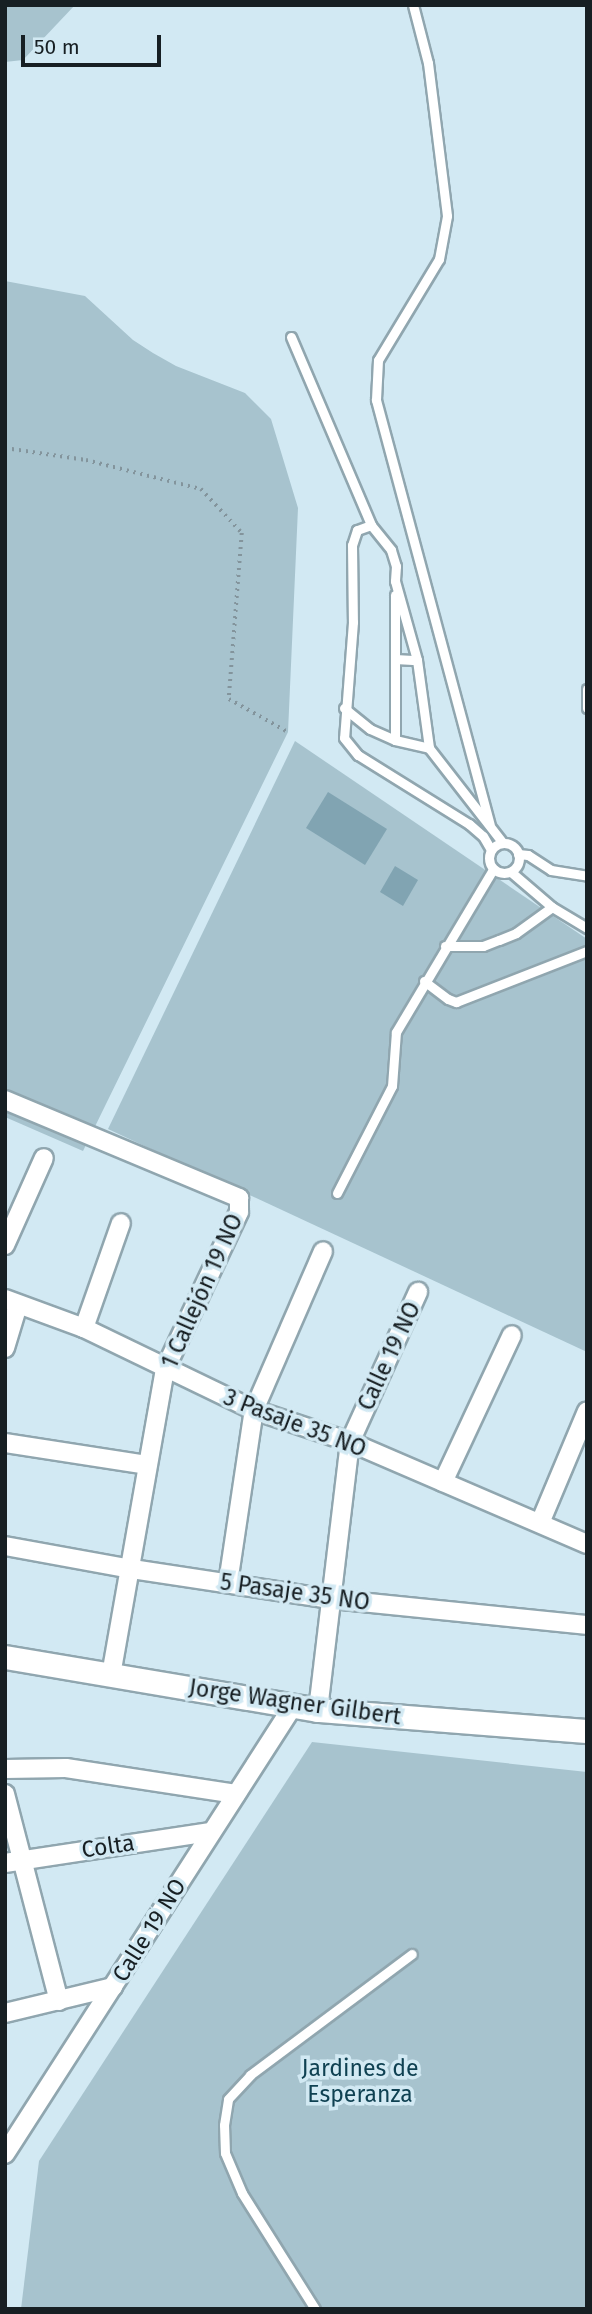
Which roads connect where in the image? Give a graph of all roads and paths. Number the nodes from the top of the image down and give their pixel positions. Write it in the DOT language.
graph roads {
  1 [pos="412,5"];
  2 [pos="291,337"];
  3 [pos="5,448"];
  4 [pos="371,525"];
  5 [pos="395,581"];
  6 [pos="395,659"];
  7 [pos="417,660"];
  8 [pos="587,689"];
  9 [pos="344,708"];
  10 [pos="587,708"];
  11 [pos="288,732"];
  12 [pos="395,740"];
  13 [pos="429,748"];
  14 [pos="490,824"];
  15 [pos="503,844"];
  16 [pos="491,850"];
  17 [pos="518,854"];
  18 [pos="493,869"];
  19 [pos="511,872"];
  20 [pos="587,876"];
  21 [pos="552,907"];
  22 [pos="587,928"];
  23 [pos="445,947"];
  24 [pos="587,951"];
  25 [pos="424,981"];
  26 [pos="5,1100"];
  27 [pos="44,1158"];
  28 [pos="337,1193"];
  29 [pos="121,1223"];
  30 [pos="5,1245"];
  31 [pos="323,1251"];
  32 [pos="418,1292"];
  33 [pos="11,1302"];
  34 [pos="84,1328"];
  35 [pos="512,1335"];
  36 [pos="6,1344"];
  37 [pos="165,1369"];
  38 [pos="254,1410"];
  39 [pos="587,1411"];
  40 [pos="350,1442"];
  41 [pos="5,1443"];
  42 [pos="147,1465"];
  43 [pos="443,1482"];
  44 [pos="540,1522"];
  45 [pos="587,1544"];
  46 [pos="5,1546"];
  47 [pos="132,1569"];
  48 [pos="228,1583"];
  49 [pos="331,1598"];
  50 [pos="587,1625"];
  51 [pos="5,1657"];
  52 [pos="110,1675"];
  53 [pos="293,1706"];
  54 [pos="318,1710"];
  55 [pos="587,1723"];
  56 [pos="586,1731"];
  57 [pos="5,1769"];
  58 [pos="5,1794"];
  59 [pos="236,1794"];
  60 [pos="211,1832"];
  61 [pos="14,1861"];
  62 [pos="412,1954"];
  63 [pos="113,1987"];
  64 [pos="59,2001"];
  65 [pos="5,2013"];
  66 [pos="5,2154"];
  67 [pos="315,2309"];
  1 -- 14 [label="lane"];
  2 -- 4 [label="lane"];
  3 -- 11 [label="path"];
  4 -- 5 [label="lane"];
  4 -- 9 [label="lane"];
  5 -- 6 [label="lane"];
  5 -- 7 [label="lane"];
  6 -- 7 [label="lane"];
  6 -- 12 [label="lane"];
  7 -- 13 [label="lane"];
  8 -- 10 [label="lane"];
  9 -- 12 [label="lane"];
  9 -- 16 [label="lane"];
  12 -- 13 [label="lane"];
  13 -- 14 [label="lane"];
  14 -- 15 [label="lane"];
  15 -- 16 [label="lane"];
  15 -- 17 [label="lane"];
  16 -- 18 [label="lane"];
  17 -- 19 [label="lane"];
  17 -- 20 [label="lane"];
  18 -- 19 [label="lane"];
  18 -- 23 [label="lane"];
  19 -- 21 [label="lane"];
  21 -- 22 [label="lane"];
  21 -- 23 [label="lane"];
  23 -- 25 [label="lane"];
  24 -- 25 [label="lane"];
  25 -- 28 [label="lane"];
  26 -- 37 [label="street, 1 Callejón 19 NO"];
  27 -- 30 [label="street"];
  29 -- 34 [label="street"];
  31 -- 38 [label="street"];
  32 -- 40 [label="street, Calle 19 NO"];
  33 -- 34 [label="street, 3 Pasaje 35 NO"];
  33 -- 36 [label="street"];
  34 -- 37 [label="street, 3 Pasaje 35 NO"];
  35 -- 43 [label="street"];
  37 -- 38 [label="street, 3 Pasaje 35 NO"];
  37 -- 42 [label="street, 1 Callejón 19 NO"];
  38 -- 40 [label="street, 3 Pasaje 35 NO"];
  38 -- 48 [label="street"];
  39 -- 44 [label="street"];
  40 -- 43 [label="street, 3 Pasaje 35 NO"];
  40 -- 49 [label="street, Calle 19 NO"];
  41 -- 42 [label="street"];
  42 -- 47 [label="street, 1 Callejón 19 NO"];
  43 -- 44 [label="street, 3 Pasaje 35 NO"];
  44 -- 45 [label="street, 3 Pasaje 35 NO"];
  46 -- 47 [label="street, 5 Pasaje 35 NO"];
  47 -- 48 [label="street, 5 Pasaje 35 NO"];
  47 -- 52 [label="street, 1 Callejón 19 NO"];
  48 -- 49 [label="street, 5 Pasaje 35 NO"];
  49 -- 50 [label="street, 5 Pasaje 35 NO"];
  49 -- 54 [label="street, Calle 19 NO"];
  51 -- 52 [label="street, Jorge Wagner Gilbert"];
  52 -- 53 [label="street, Jorge Wagner Gilbert"];
  53 -- 54 [label="street, Jorge Wagner Gilbert"];
  53 -- 59 [label="street, Calle 19 NO"];
  54 -- 56 [label="street, Jorge Wagner Gilbert"];
  55 -- 56 [label="street"];
  57 -- 59 [label="street"];
  58 -- 61 [label="street"];
  59 -- 60 [label="street, Calle 19 NO"];
  60 -- 61 [label="street, Colta"];
  60 -- 63 [label="street, Calle 19 NO"];
  61 -- 64 [label="street"];
  62 -- 67 [label="lane"];
  63 -- 64 [label="street"];
  63 -- 66 [label="street, Calle 19 NO"];
  64 -- 65 [label="street"];
}
